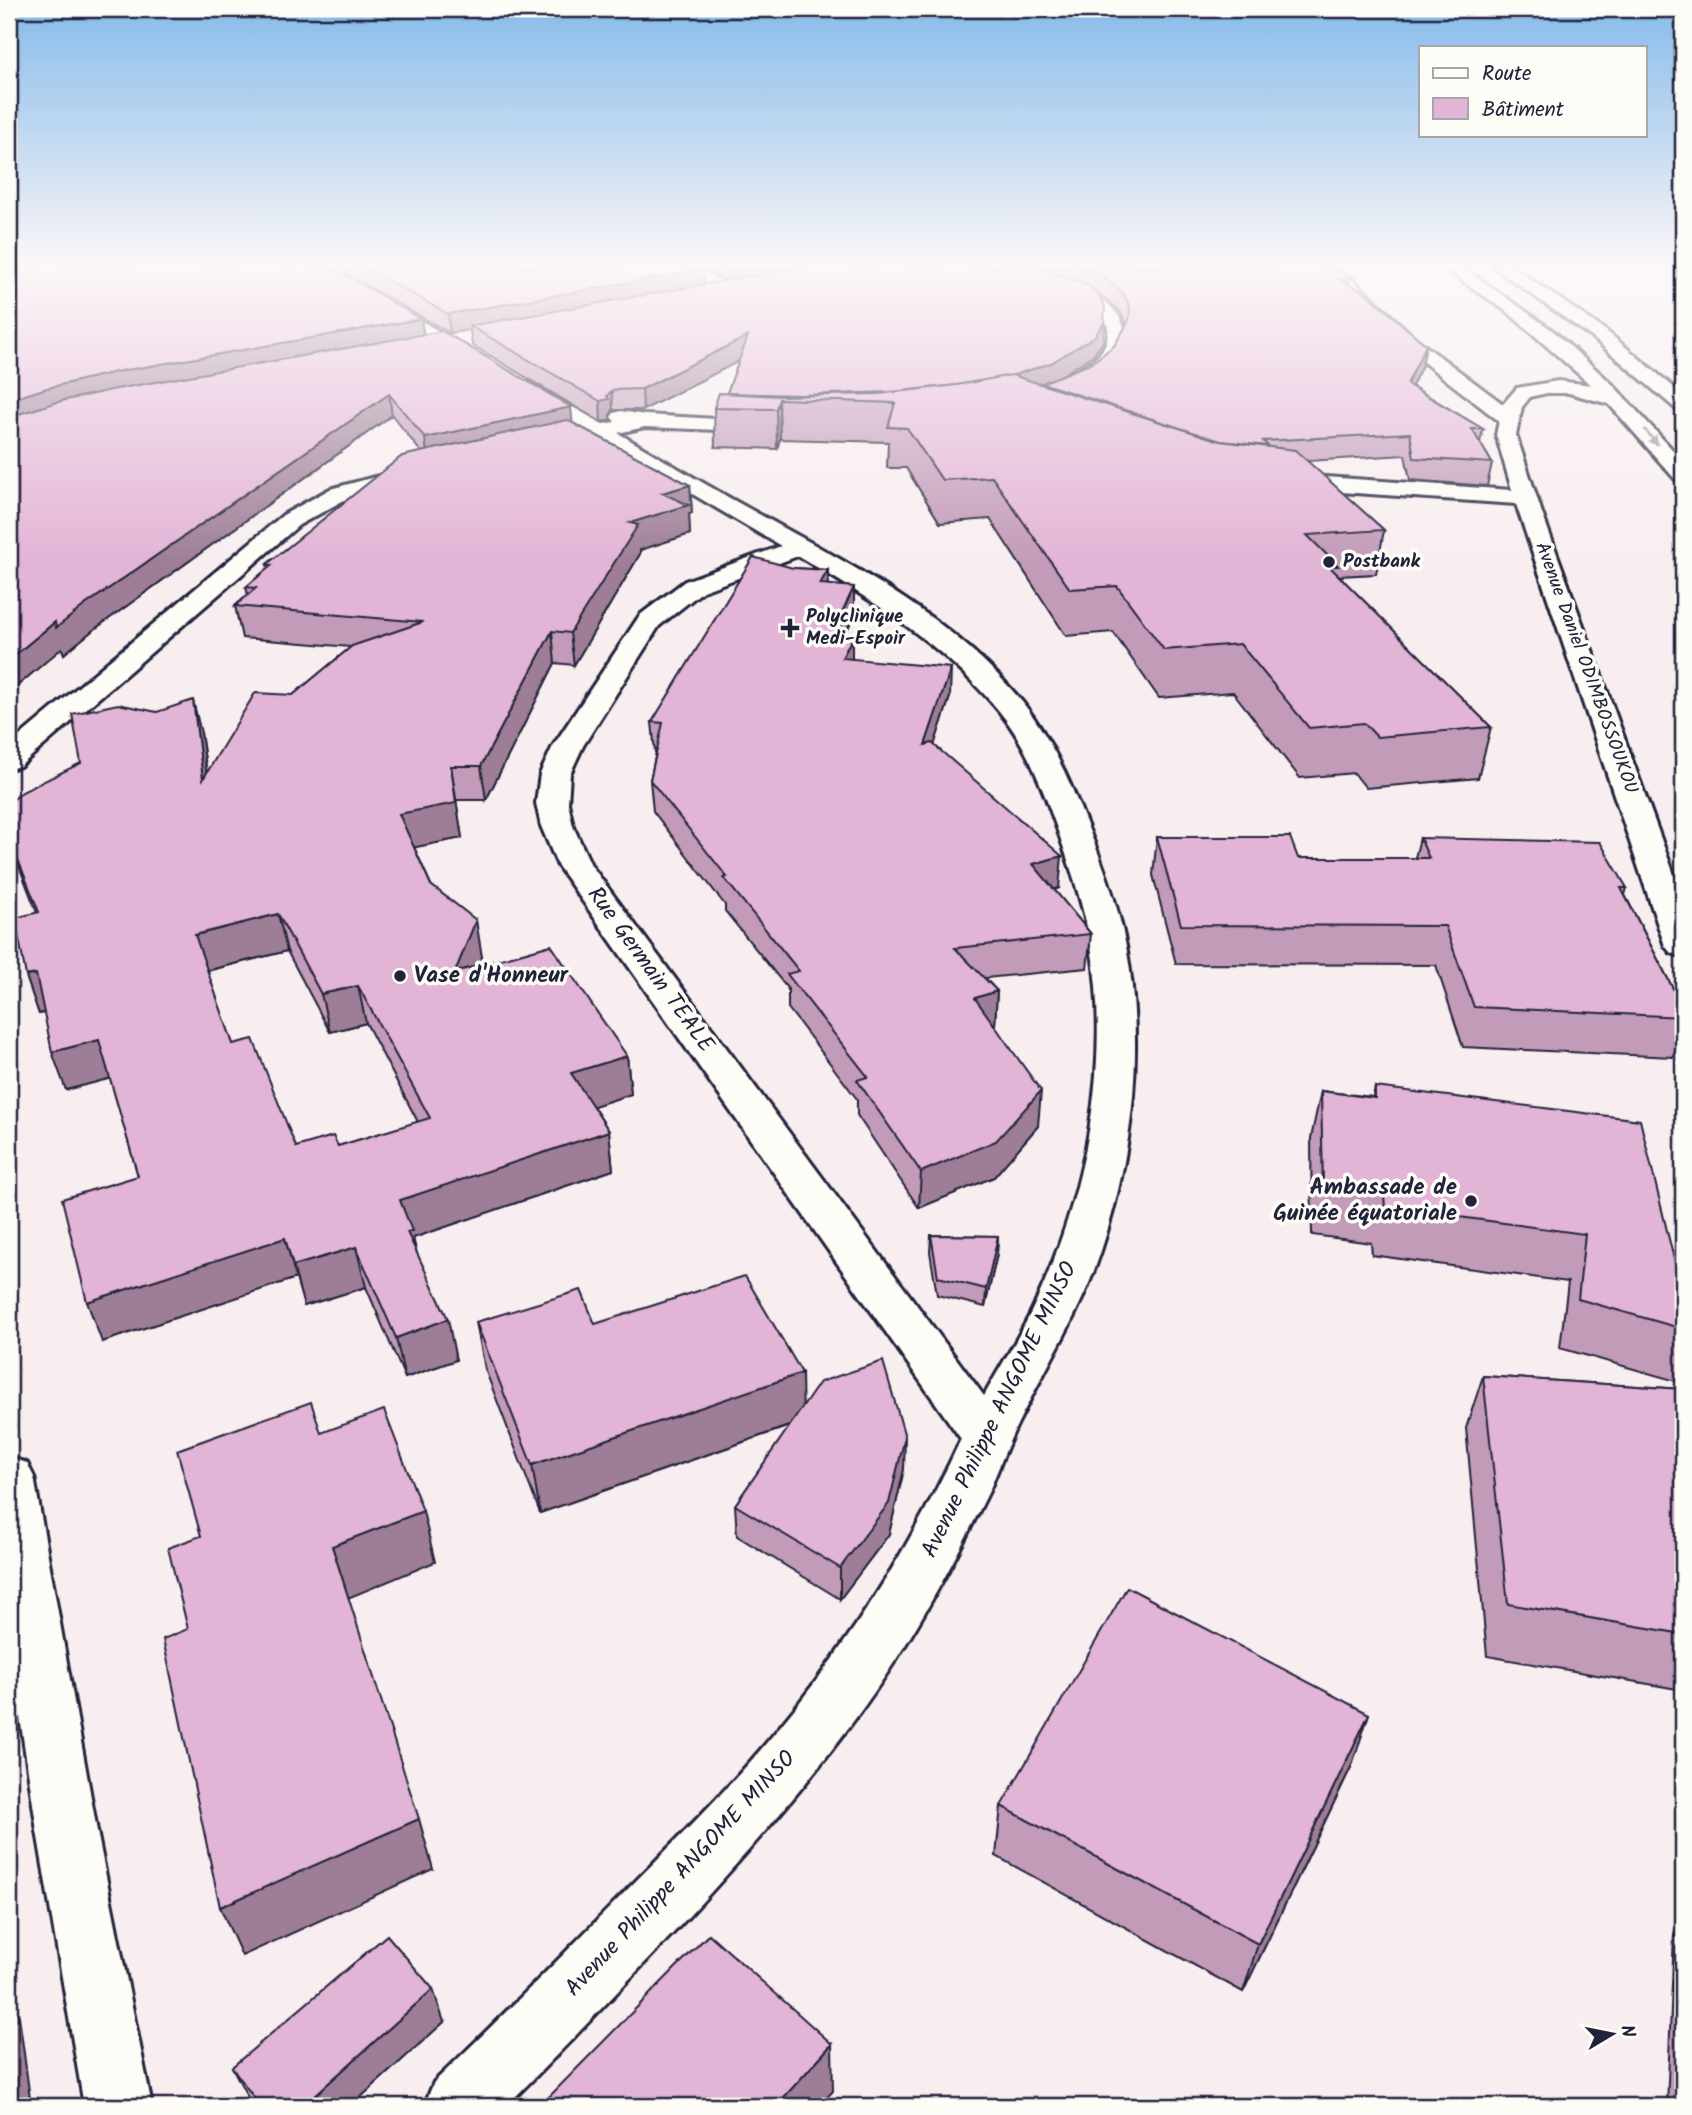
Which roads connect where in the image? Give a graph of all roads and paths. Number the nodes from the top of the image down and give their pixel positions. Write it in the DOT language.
graph roads {
  1 [pos="483,365"];
  2 [pos="1098,365"];
  3 [pos="1439,365"];
  4 [pos="1546,365"];
  5 [pos="1562,365"];
  6 [pos="1635,365"];
  7 [pos="1056,389"];
  8 [pos="1524,392"];
  9 [pos="1618,401"];
  10 [pos="1683,405"];
  11 [pos="1507,418"];
  12 [pos="645,421"];
  13 [pos="572,426"];
  14 [pos="788,426"];
  15 [pos="437,467"];
  16 [pos="1683,474"];
  17 [pos="1258,479"];
  18 [pos="1525,498"];
  19 [pos="800,547"];
  20 [pos="9,760"];
  21 [pos="1683,946"];
  22 [pos="987,1437"];
  23 [pos="9,1477"];
  24 [pos="118,2106"];
  25 [pos="458,2106"];
  1 -- 13 [label="main road, Avenue Philippe ANGOME MINSO"];
  2 -- 7 [label="main road"];
  3 -- 11 [label="main road"];
  4 -- 8 [label="main road"];
  5 -- 9 [label="main road"];
  6 -- 10 [label="main road"];
  8 -- 9 [label="main road"];
  8 -- 11 [label="main road"];
  9 -- 16 [label="main road, one-way"];
  11 -- 18 [label="main road, Avenue Daniel ODIMBOSSOUKOU"];
  12 -- 13 [label="main road"];
  12 -- 13 [label="main road"];
  12 -- 14 [label="main road"];
  13 -- 19 [label="main road, Avenue Philippe ANGOME MINSO"];
  15 -- 20 [label="main road"];
  17 -- 18 [label="main road"];
  18 -- 21 [label="main road, Avenue Daniel ODIMBOSSOUKOU"];
  19 -- 22 [label="main road, Avenue Philippe ANGOME MINSO"];
  19 -- 22 [label="main road, Rue Germain TEALE"];
  22 -- 25 [label="main road, Avenue Philippe ANGOME MINSO"];
  23 -- 24 [label="main road"];
}
